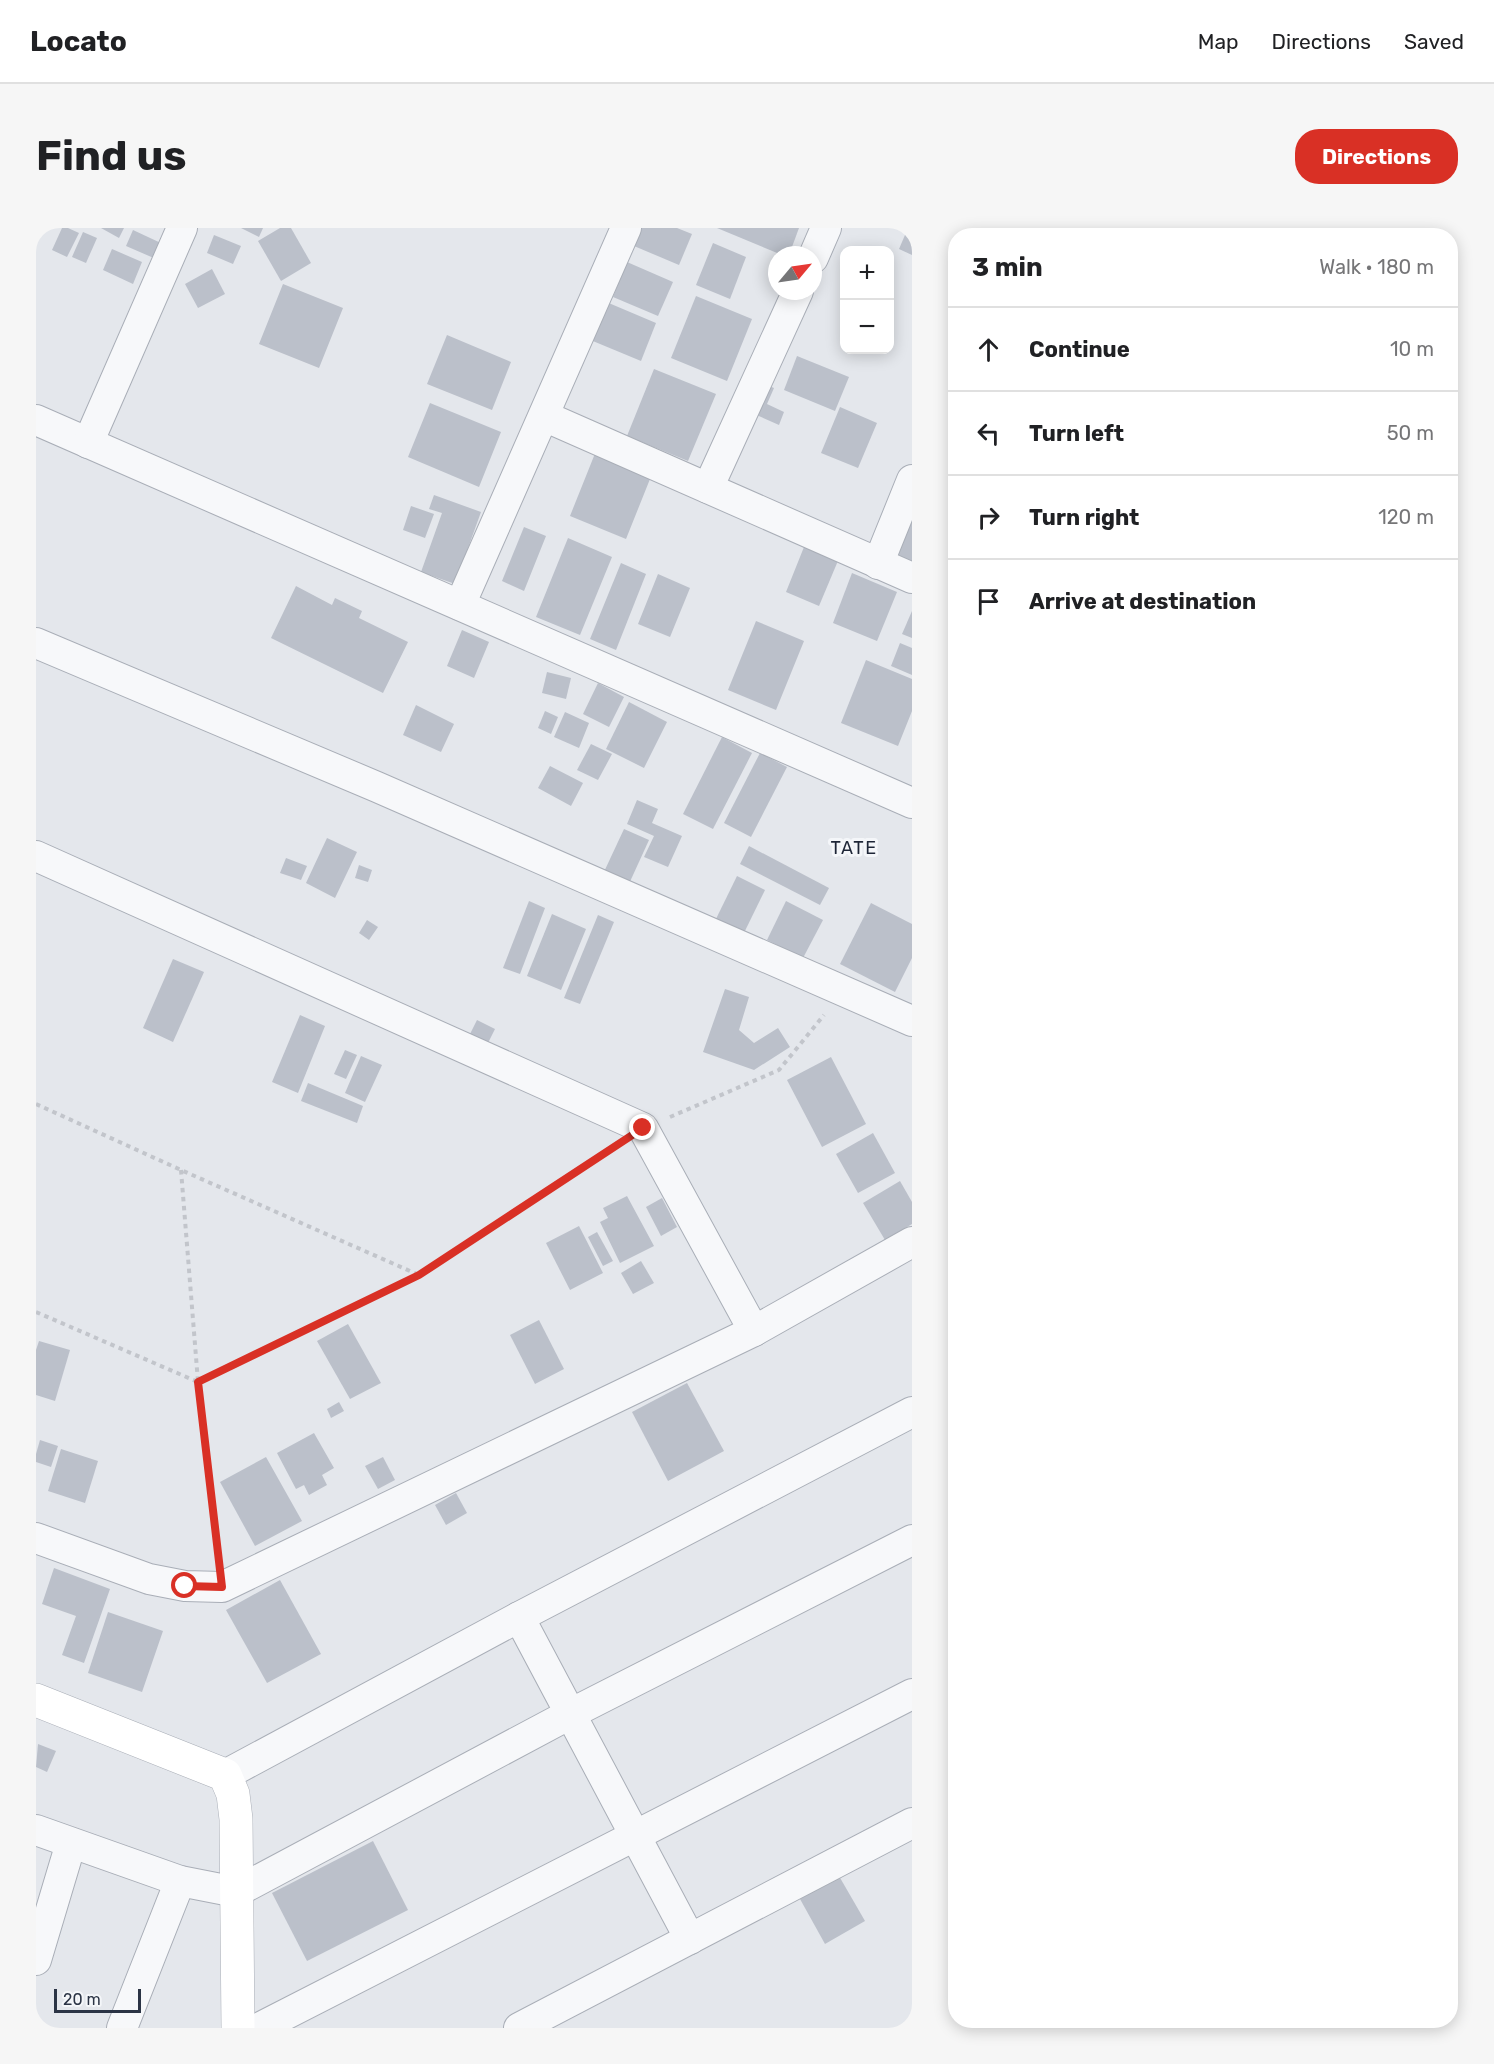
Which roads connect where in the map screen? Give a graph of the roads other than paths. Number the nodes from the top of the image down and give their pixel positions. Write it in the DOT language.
graph roads {
  1 [pos="182,228"];
  2 [pos="626,228"];
  3 [pos="826,228"];
  4 [pos="818,246"];
  5 [pos="794,300"];
  6 [pos="544,416"];
  7 [pos="36,420"];
  8 [pos="88,443"];
  9 [pos="912,480"];
  10 [pos="708,488"];
  11 [pos="878,564"];
  12 [pos="912,578"];
  13 [pos="460,605"];
  14 [pos="36,643"];
  15 [pos="912,803"];
  16 [pos="36,856"];
  17 [pos="912,1021"];
  18 [pos="912,1242"];
  19 [pos="754,1331"];
  20 [pos="912,1412"];
  21 [pos="36,1538"];
  22 [pos="912,1540"];
  23 [pos="519,1617"];
  24 [pos="912,1695"];
  25 [pos="36,1700"];
  26 [pos="570,1713"];
  27 [pos="225,1775"];
  28 [pos="912,1823"];
  29 [pos="36,1830"];
  30 [pos="635,1837"];
  31 [pos="71,1843"];
  32 [pos="180,1881"];
  33 [pos="236,1892"];
  34 [pos="690,1939"];
  35 [pos="36,1960"];
  36 [pos="122,2028"];
  37 [pos="238,2028"];
  38 [pos="259,2028"];
  39 [pos="519,2028"];
  1 -- 8 [label="street"];
  2 -- 6 [label="street"];
  3 -- 4 [label="street"];
  5 -- 10 [label="street"];
  6 -- 10 [label="street"];
  6 -- 13 [label="street"];
  7 -- 8 [label="street"];
  8 -- 13 [label="street"];
  9 -- 11 [label="street"];
  10 -- 11 [label="street"];
  11 -- 12 [label="street"];
  13 -- 15 [label="street"];
  14 -- 17 [label="street"];
  16 -- 19 [label="street"];
  18 -- 19 [label="street"];
  19 -- 21 [label="street"];
  20 -- 23 [label="street"];
  22 -- 26 [label="street"];
  23 -- 26 [label="street"];
  23 -- 27 [label="street"];
  24 -- 30 [label="street"];
  25 -- 27 [label="street"];
  26 -- 30 [label="street"];
  26 -- 33 [label="street"];
  27 -- 33 [label="street"];
  28 -- 34 [label="street"];
  29 -- 31 [label="street"];
  30 -- 34 [label="street"];
  30 -- 38 [label="street"];
  31 -- 32 [label="street"];
  31 -- 35 [label="street"];
  32 -- 33 [label="street"];
  32 -- 36 [label="street"];
  33 -- 37 [label="street"];
  34 -- 39 [label="street"];
}
